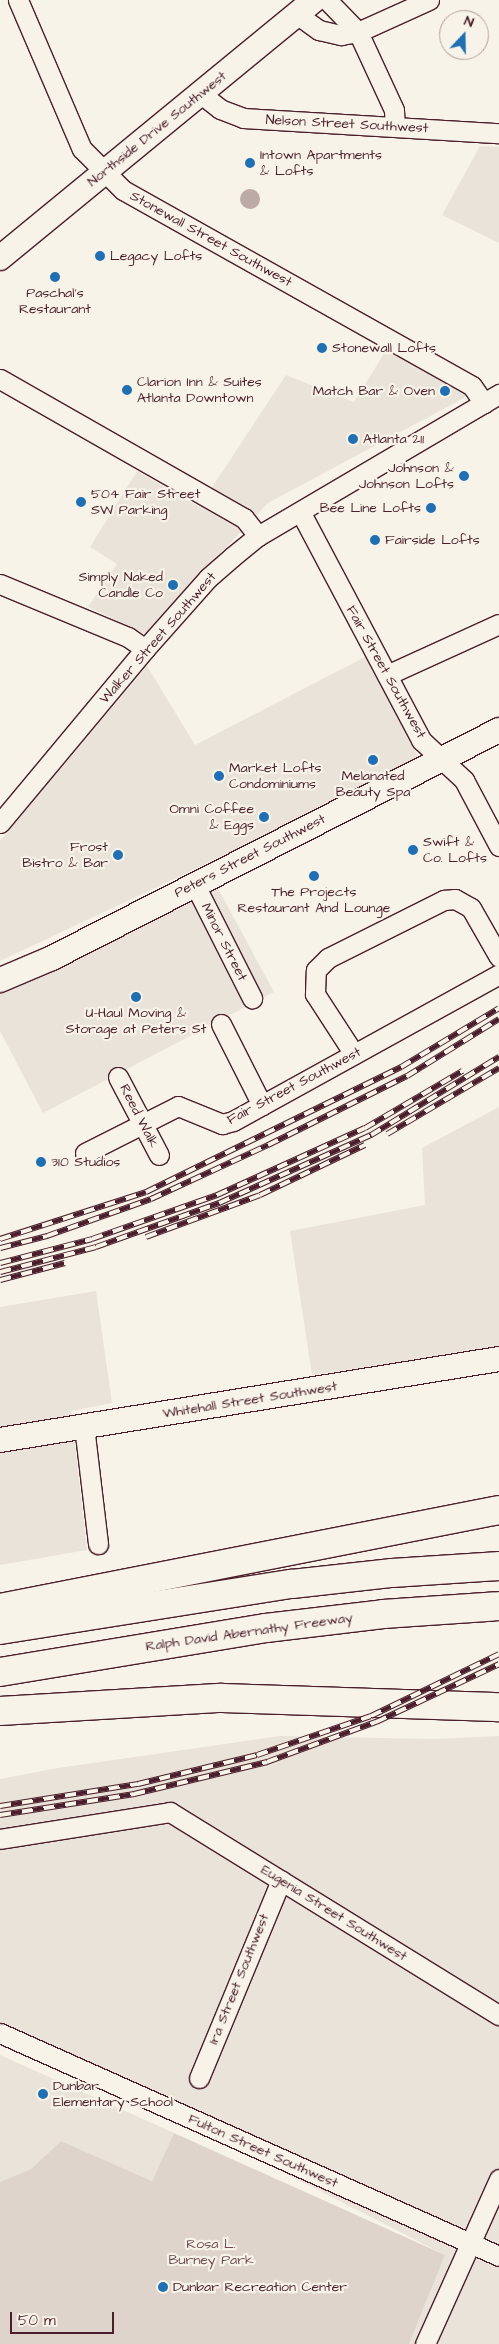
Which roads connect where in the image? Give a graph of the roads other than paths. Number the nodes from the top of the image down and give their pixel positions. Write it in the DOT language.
graph roads {
  1 [pos="18,0"];
  2 [pos="327,0"];
  3 [pos="429,0"];
  4 [pos="306,7"];
  5 [pos="358,32"];
  6 [pos="201,94"];
  7 [pos="395,127"];
  8 [pos="499,133"];
  9 [pos="106,172"];
  10 [pos="0,258"];
  11 [pos="0,379"];
  12 [pos="492,398"];
  13 [pos="300,513"];
  14 [pos="258,536"];
  15 [pos="0,584"];
  16 [pos="499,624"];
  17 [pos="145,649"];
  18 [pos="387,675"];
  19 [pos="499,730"];
  20 [pos="442,758"];
  21 [pos="0,823"];
  22 [pos="499,846"];
  23 [pos="195,885"];
  24 [pos="499,957"];
  25 [pos="499,974"];
  26 [pos="0,980"];
  27 [pos="252,998"];
  28 [pos="221,1024"];
  29 [pos="354,1054"];
  30 [pos="118,1077"];
  31 [pos="262,1105"];
  32 [pos="142,1123"];
  33 [pos="85,1153"];
  34 [pos="159,1155"];
  35 [pos="499,1359"];
  36 [pos="84,1426"];
  37 [pos="0,1440"];
  38 [pos="499,1510"];
  39 [pos="98,1544"];
  40 [pos="491,1566"];
  41 [pos="499,1606"];
  42 [pos="467,1607"];
  43 [pos="0,1608"];
  44 [pos="499,1612"];
  45 [pos="0,1630"];
  46 [pos="0,1672"];
  47 [pos="499,1707"];
  48 [pos="0,1711"];
  49 [pos="0,1839"];
  50 [pos="281,1880"];
  51 [pos="499,2015"];
  52 [pos="0,2034"];
  53 [pos="199,2078"];
  54 [pos="499,2179"];
  55 [pos="470,2244"];
  56 [pos="499,2256"];
  57 [pos="425,2344"];
  1 -- 9 [label="street, Stonewall Street Southwest"];
  2 -- 5 [label="street"];
  3 -- 5 [label="street"];
  4 -- 5 [label="street"];
  4 -- 6 [label="main road, Northside Drive Southwest"];
  5 -- 7 [label="street"];
  6 -- 7 [label="street, Nelson Street Southwest"];
  6 -- 9 [label="main road, Northside Drive Southwest"];
  7 -- 8 [label="street, Nelson Street Southwest"];
  9 -- 10 [label="main road, Northside Drive Southwest"];
  9 -- 12 [label="street, Stonewall Street Southwest"];
  11 -- 14 [label="street"];
  12 -- 13 [label="street, Walker Street Southwest"];
  13 -- 14 [label="street, Walker Street Southwest"];
  13 -- 18 [label="street, Fair Street Southwest"];
  14 -- 17 [label="street, Walker Street Southwest"];
  15 -- 17 [label="street"];
  16 -- 18 [label="street"];
  17 -- 21 [label="street, Walker Street Southwest"];
  18 -- 20 [label="street, Fair Street Southwest"];
  19 -- 20 [label="main road, Peters Street Southwest"];
  20 -- 22 [label="street, Fair Street Southwest"];
  20 -- 23 [label="main road, Peters Street Southwest"];
  23 -- 26 [label="main road, Peters Street Southwest"];
  23 -- 27 [label="street, Minor Street"];
  24 -- 29 [label="street"];
  25 -- 29 [label="street, Fair Street Southwest"];
  28 -- 31 [label="street"];
  29 -- 31 [label="street, Fair Street Southwest"];
  30 -- 32 [label="street, Reed Walk"];
  31 -- 32 [label="street, Fair Street Southwest"];
  32 -- 33 [label="street, Fair Street Southwest"];
  32 -- 34 [label="street, Reed Walk"];
  35 -- 36 [label="main road, Whitehall Street Southwest"];
  36 -- 37 [label="main road, Whitehall Street Southwest"];
  36 -- 39 [label="street"];
  38 -- 43 [label="highway"];
  40 -- 45 [label="highway"];
  41 -- 42 [label="highway, Ralph David Abernathy Freeway"];
  42 -- 44 [label="highway"];
  42 -- 46 [label="highway, Ralph David Abernathy Freeway"];
  47 -- 48 [label="highway"];
  49 -- 50 [label="street, Eugenia Street Southwest"];
  50 -- 51 [label="street, Eugenia Street Southwest"];
  50 -- 53 [label="street, Ira Street Southwest"];
  52 -- 55 [label="street, Fulton Street Southwest"];
  54 -- 55 [label="street"];
  55 -- 56 [label="street, Fulton Street Southwest"];
  55 -- 57 [label="street"];
}
